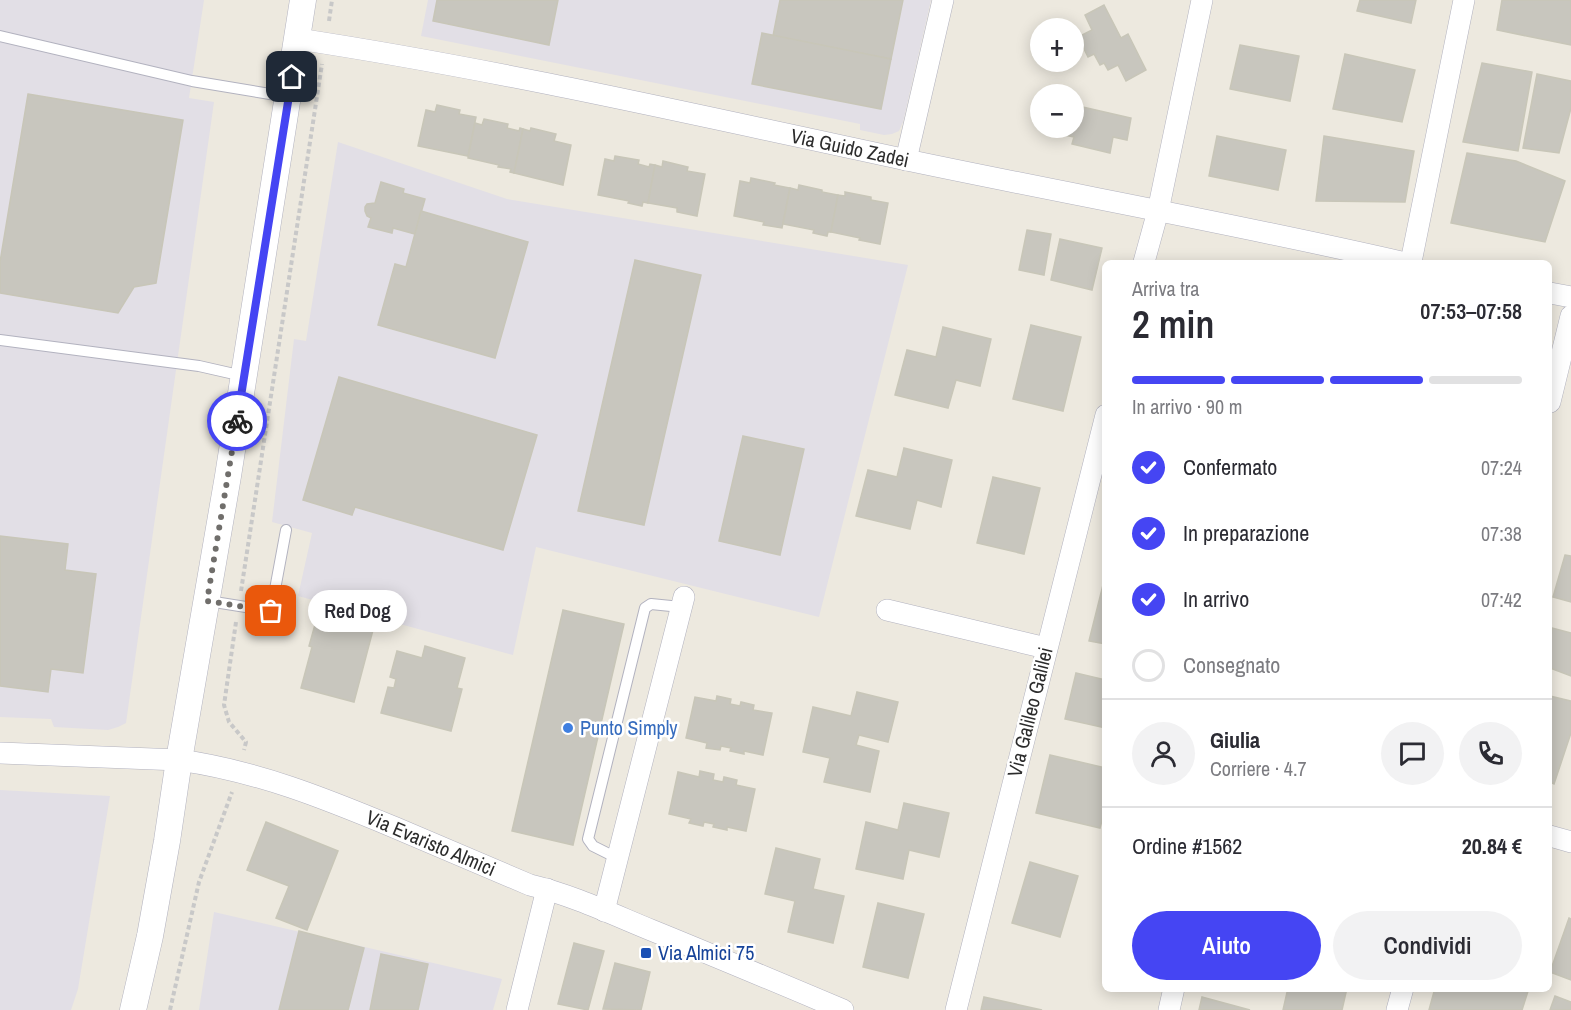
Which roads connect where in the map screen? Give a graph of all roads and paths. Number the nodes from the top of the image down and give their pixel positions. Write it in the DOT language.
graph roads {
  1 [pos="303,0"];
  2 [pos="332,0"];
  3 [pos="943,0"];
  4 [pos="1202,0"];
  5 [pos="1464,0"];
  6 [pos="0,36"];
  7 [pos="298,39"];
  8 [pos="326,43"];
  9 [pos="289,97"];
  10 [pos="906,160"];
  11 [pos="1158,211"];
  12 [pos="1357,258"];
  13 [pos="1145,260"];
  14 [pos="1379,260"];
  15 [pos="1411,260"];
  16 [pos="1552,293"];
  17 [pos="1571,297"];
  18 [pos="1571,316"];
  19 [pos="0,340"];
  20 [pos="244,376"];
  21 [pos="1552,394"];
  22 [pos="1102,431"];
  23 [pos="286,530"];
  24 [pos="207,601"];
  25 [pos="682,602"];
  26 [pos="239,605"];
  27 [pos="887,610"];
  28 [pos="1046,648"];
  29 [pos="0,753"];
  30 [pos="179,760"];
  31 [pos="240,772"];
  32 [pos="1552,837"];
  33 [pos="1571,842"];
  34 [pos="617,858"];
  35 [pos="547,889"];
  36 [pos="604,911"];
  37 [pos="1173,992"];
  38 [pos="1402,992"];
  39 [pos="133,1010"];
  40 [pos="170,1010"];
  41 [pos="517,1010"];
  42 [pos="843,1010"];
  43 [pos="956,1010"];
  44 [pos="1169,1010"];
  45 [pos="1397,1010"];
  1 -- 7 [label="street"];
  2 -- 8 [label="path"];
  3 -- 10 [label="street"];
  4 -- 11 [label="street"];
  5 -- 15 [label="street"];
  6 -- 9 [label="lane"];
  7 -- 8 [label="street, Via Guido Zadei"];
  7 -- 9 [label="street"];
  8 -- 10 [label="street, Via Guido Zadei"];
  8 -- 26 [label="path"];
  9 -- 20 [label="street"];
  10 -- 11 [label="street, Via Guido Zadei"];
  11 -- 12 [label="street, Via Guido Zadei"];
  11 -- 13 [label="street"];
  12 -- 14 [label="street, Via Guido Zadei"];
  16 -- 17 [label="street"];
  18 -- 21 [label="street"];
  19 -- 20 [label="lane"];
  20 -- 24 [label="street"];
  22 -- 28 [label="street, Via Galileo Galilei"];
  23 -- 26 [label="lane"];
  24 -- 26 [label="lane"];
  24 -- 30 [label="street"];
  25 -- 34 [label="street"];
  25 -- 34 [label="lane"];
  26 -- 31 [label="path"];
  27 -- 28 [label="street"];
  28 -- 43 [label="street, Via Galileo Galilei"];
  29 -- 30 [label="street, Via Evaristo Almici"];
  30 -- 31 [label="street, Via Evaristo Almici"];
  30 -- 39 [label="street"];
  31 -- 35 [label="street, Via Evaristo Almici"];
  31 -- 40 [label="path"];
  32 -- 33 [label="street"];
  34 -- 36 [label="street"];
  35 -- 36 [label="street, Via Evaristo Almici"];
  35 -- 41 [label="street"];
  36 -- 42 [label="street, Via Evaristo Almici"];
  37 -- 44 [label="street"];
  38 -- 45 [label="street"];
}
